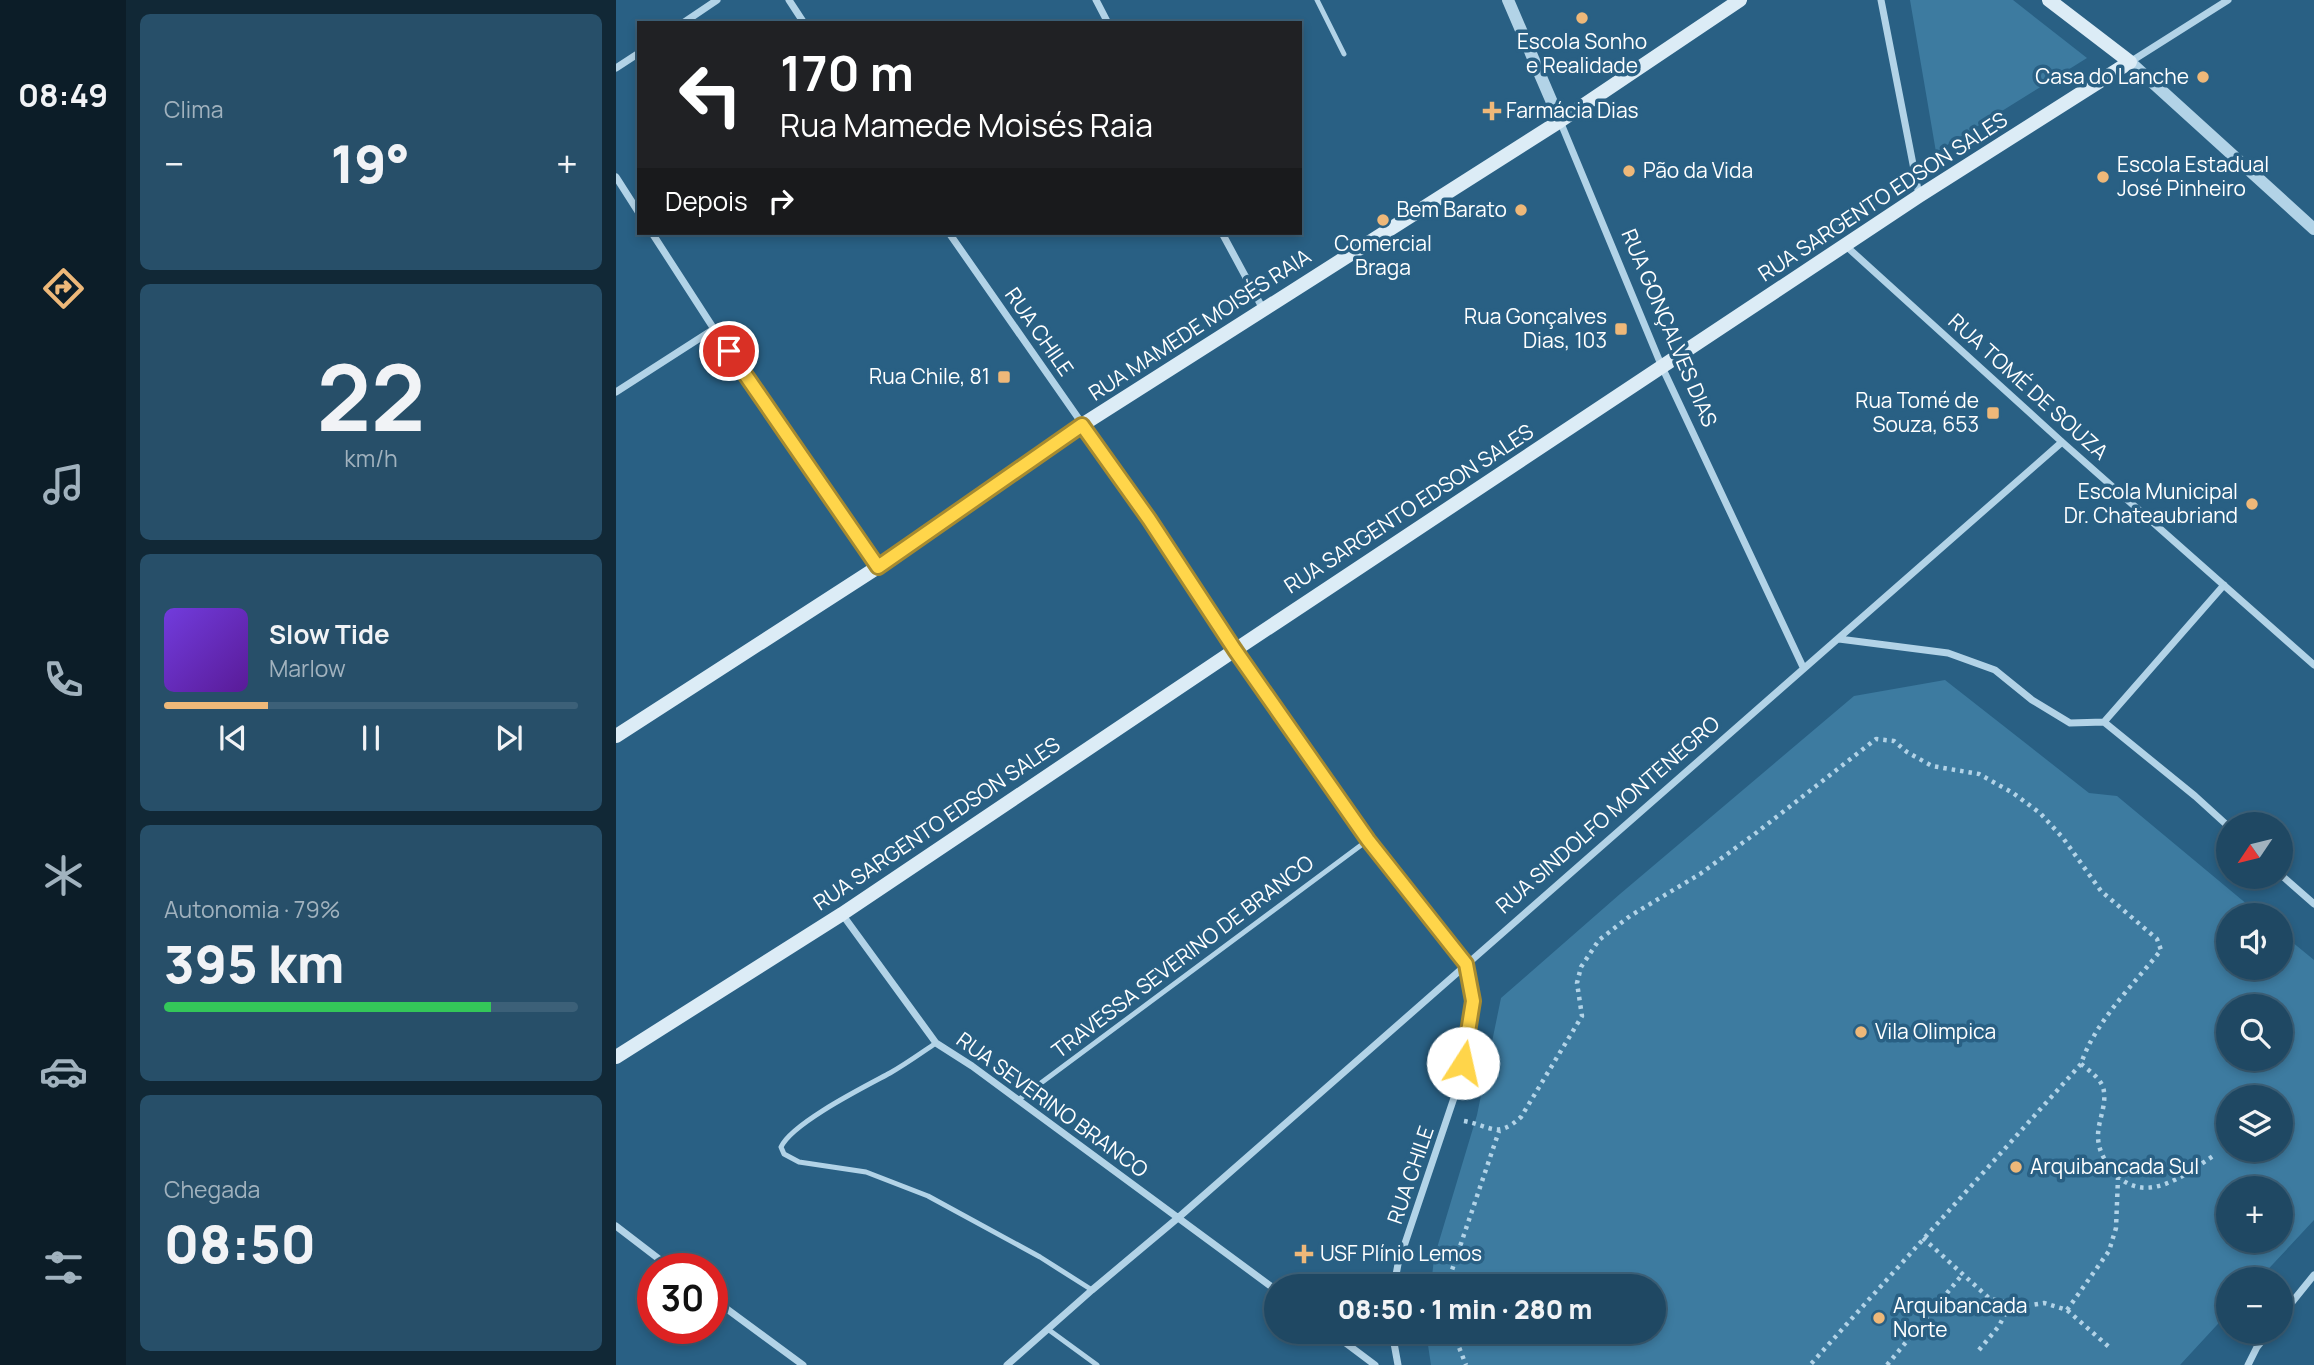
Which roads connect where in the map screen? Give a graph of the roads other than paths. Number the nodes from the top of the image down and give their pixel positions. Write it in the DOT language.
graph roads {
  1 [pos="717,0"];
  2 [pos="789,0"];
  3 [pos="1096,0"];
  4 [pos="1317,0"];
  5 [pos="1508,0"];
  6 [pos="1740,0"];
  7 [pos="1881,0"];
  8 [pos="2049,0"];
  9 [pos="2228,0"];
  10 [pos="686,21"];
  11 [pos="803,21"];
  12 [pos="1107,21"];
  13 [pos="637,54"];
  14 [pos="1345,54"];
  15 [pos="2130,62"];
  16 [pos="616,68"];
  17 [pos="1560,121"];
  18 [pos="616,177"];
  19 [pos="1919,196"];
  20 [pos="637,210"];
  21 [pos="2314,229"];
  22 [pos="653,235"];
  23 [pos="950,235"];
  24 [pos="1223,235"];
  25 [pos="1846,246"];
  26 [pos="1263,309"];
  27 [pos="714,329"];
  28 [pos="1662,367"];
  29 [pos="616,392"];
  30 [pos="1082,425"];
  31 [pos="2062,442"];
  32 [pos="878,567"];
  33 [pos="2224,585"];
  34 [pos="1839,639"];
  35 [pos="1235,650"];
  36 [pos="2314,665"];
  37 [pos="1803,667"];
  38 [pos="2104,722"];
  39 [pos="616,736"];
  40 [pos="2216,815"];
  41 [pos="1368,840"];
  42 [pos="2293,885"];
  43 [pos="2314,904"];
  44 [pos="842,914"];
  45 [pos="1466,964"];
  46 [pos="936,1043"];
  47 [pos="616,1057"];
  48 [pos="1018,1100"];
  49 [pos="1179,1217"];
  50 [pos="616,1226"];
  51 [pos="651,1253"];
  52 [pos="1396,1274"];
  53 [pos="2314,1275"];
  54 [pos="1264,1281"];
  55 [pos="1092,1290"];
  56 [pos="2293,1301"];
  57 [pos="728,1310"];
  58 [pos="1049,1329"];
  59 [pos="1347,1344"];
  60 [pos="1394,1344"];
  61 [pos="2259,1344"];
  62 [pos="803,1365"];
  63 [pos="1007,1365"];
  64 [pos="1097,1365"];
  65 [pos="1375,1365"];
  66 [pos="1398,1365"];
  67 [pos="2248,1365"];
  1 -- 10 [label="street"];
  2 -- 11 [label="street"];
  3 -- 12 [label="street"];
  4 -- 14 [label="lane"];
  5 -- 17 [label="street, RUA GONÇALVES DIAS"];
  6 -- 17 [label="main road, RUA MAMEDE MOISÉS RAIA"];
  7 -- 19 [label="street"];
  8 -- 15 [label="main road"];
  9 -- 15 [label="street, RUA SARGENTO EDSON SALES"];
  13 -- 16 [label="street"];
  15 -- 19 [label="main road, RUA SARGENTO EDSON SALES"];
  15 -- 21 [label="street"];
  17 -- 26 [label="main road, RUA MAMEDE MOISÉS RAIA"];
  17 -- 28 [label="street, RUA GONÇALVES DIAS"];
  18 -- 20 [label="street"];
  19 -- 25 [label="main road, RUA SARGENTO EDSON SALES"];
  22 -- 27 [label="street"];
  23 -- 30 [label="street, RUA CHILE"];
  24 -- 26 [label="street"];
  25 -- 28 [label="main road, RUA SARGENTO EDSON SALES"];
  25 -- 31 [label="street, RUA TOMÉ DE SOUZA"];
  26 -- 30 [label="main road, RUA MAMEDE MOISÉS RAIA"];
  27 -- 29 [label="street"];
  27 -- 32 [label="street"];
  28 -- 35 [label="main road, RUA SARGENTO EDSON SALES"];
  28 -- 37 [label="street, RUA GONÇALVES DIAS"];
  30 -- 32 [label="main road, RUA MAMEDE MOISÉS RAIA"];
  30 -- 35 [label="street, RUA CHILE"];
  31 -- 33 [label="street, RUA TOMÉ DE SOUZA"];
  31 -- 34 [label="street, RUA SINDOLFO MONTENEGRO"];
  32 -- 39 [label="main road, RUA MAMEDE MOISÉS RAIA"];
  33 -- 36 [label="street, RUA TOMÉ DE SOUZA"];
  33 -- 38 [label="street"];
  34 -- 37 [label="street, RUA SINDOLFO MONTENEGRO"];
  34 -- 38 [label="street"];
  35 -- 41 [label="street, RUA CHILE"];
  35 -- 44 [label="main road, RUA SARGENTO EDSON SALES"];
  37 -- 45 [label="street, RUA SINDOLFO MONTENEGRO"];
  38 -- 40 [label="street"];
  41 -- 45 [label="street, RUA CHILE"];
  41 -- 48 [label="lane, TRAVESSA SEVERINO DE BRANCO"];
  42 -- 43 [label="street"];
  44 -- 46 [label="street, RUA SEVERINO BRANCO"];
  44 -- 47 [label="main road, RUA SARGENTO EDSON SALES"];
  45 -- 49 [label="street, RUA SINDOLFO MONTENEGRO"];
  45 -- 52 [label="street, RUA CHILE"];
  46 -- 48 [label="street, RUA SEVERINO BRANCO"];
  46 -- 55 [label="lane"];
  48 -- 49 [label="street, RUA SEVERINO BRANCO"];
  49 -- 54 [label="street, RUA SEVERINO BRANCO"];
  49 -- 55 [label="street, RUA SINDOLFO MONTENEGRO"];
  50 -- 51 [label="street"];
  53 -- 56 [label="street"];
  55 -- 58 [label="street, RUA SINDOLFO MONTENEGRO"];
  57 -- 62 [label="street"];
  58 -- 63 [label="street, RUA SINDOLFO MONTENEGRO"];
  58 -- 64 [label="lane"];
  59 -- 65 [label="street"];
  60 -- 66 [label="street"];
  61 -- 67 [label="street"];
}
